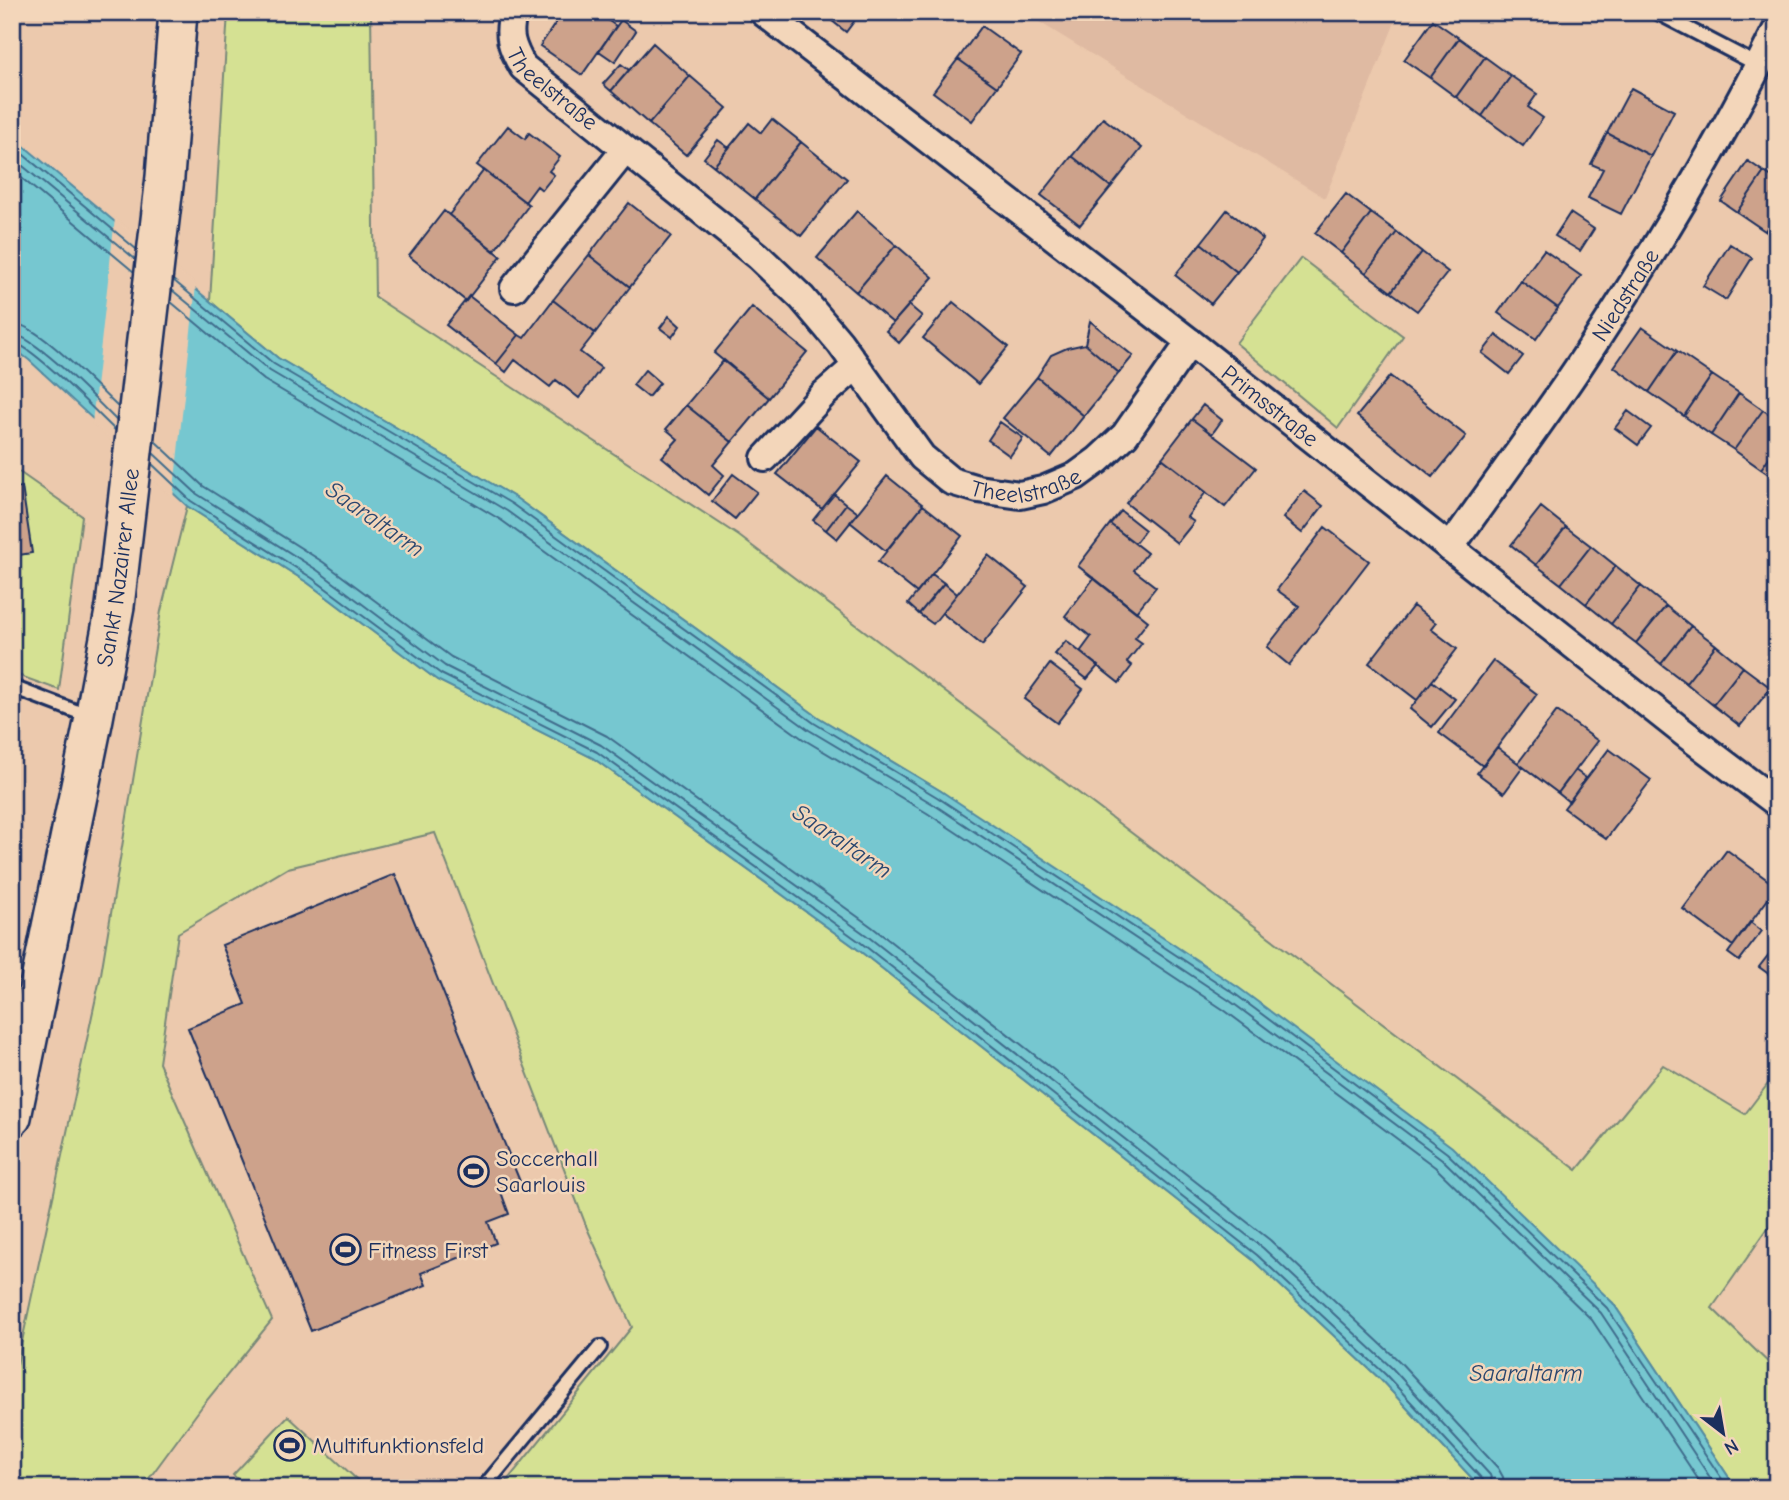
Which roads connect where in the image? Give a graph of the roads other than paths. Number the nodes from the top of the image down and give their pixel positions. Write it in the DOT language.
graph roads {
  1 [pos="178,12"];
  2 [pos="514,12"];
  3 [pos="763,12"];
  4 [pos="1656,12"];
  5 [pos="1777,29"];
  6 [pos="1758,65"];
  7 [pos="625,149"];
  8 [pos="514,288"];
  9 [pos="1190,342"];
  10 [pos="856,366"];
  11 [pos="765,458"];
  12 [pos="1450,548"];
  13 [pos="12,687"];
  14 [pos="94,718"];
  15 [pos="1777,803"];
  16 [pos="12,1117"];
  17 [pos="600,1347"];
  18 [pos="483,1488"];
  1 -- 14 [label="street, Sankt Nazairer Allee"];
  2 -- 7 [label="street, Theelstraße"];
  3 -- 9 [label="street, Primsstraße"];
  4 -- 6 [label="lane"];
  5 -- 6 [label="street, Niedstraße"];
  6 -- 12 [label="street, Niedstraße"];
  7 -- 8 [label="street"];
  7 -- 10 [label="street, Theelstraße"];
  9 -- 10 [label="street, Theelstraße"];
  9 -- 12 [label="street, Primsstraße"];
  10 -- 11 [label="street"];
  12 -- 15 [label="street, Primsstraße"];
  13 -- 14 [label="lane"];
  14 -- 16 [label="street, Sankt Nazairer Allee"];
  17 -- 18 [label="lane"];
}
